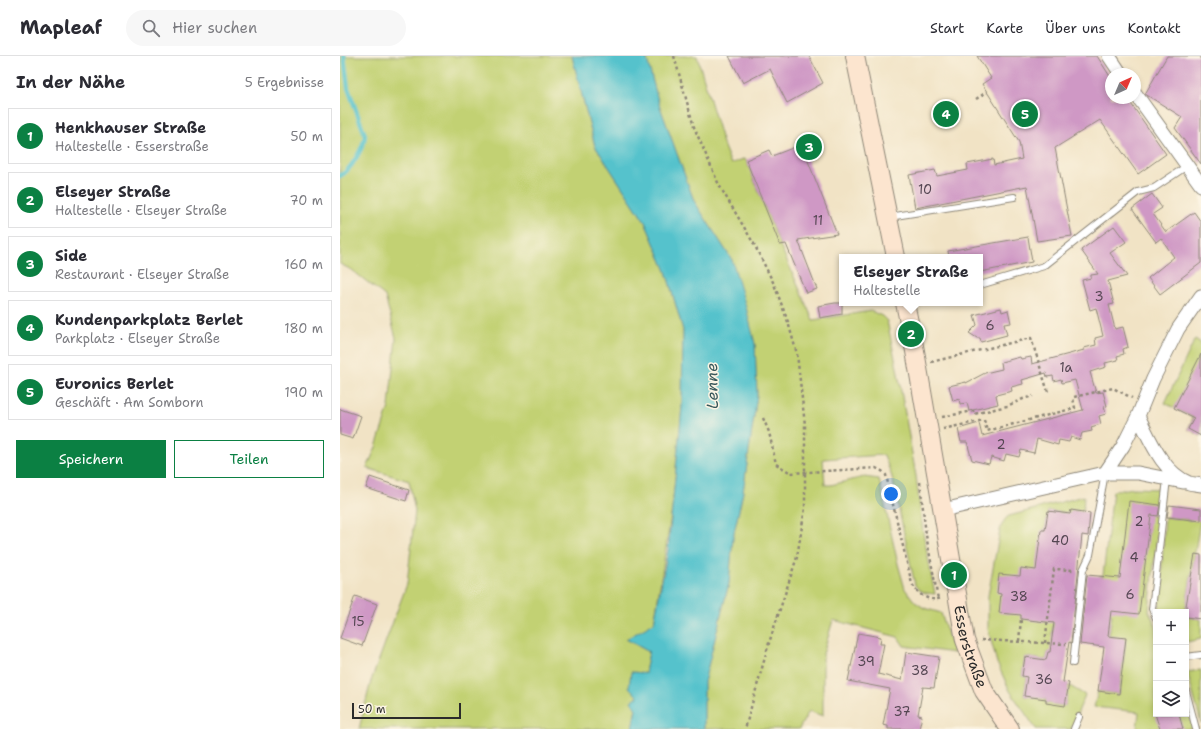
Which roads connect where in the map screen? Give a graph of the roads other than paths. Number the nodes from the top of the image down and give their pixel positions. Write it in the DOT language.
graph roads {
  1 [pos="855,56"];
  2 [pos="1109,56"];
  3 [pos="1117,68"];
  4 [pos="1141,101"];
  5 [pos="1187,166"];
  6 [pos="1201,185"];
  7 [pos="1014,198"];
  8 [pos="888,218"];
  9 [pos="895,254"];
  10 [pos="983,284"];
  11 [pos="1201,296"];
  12 [pos="908,306"];
  13 [pos="1141,410"];
  14 [pos="1105,473"];
  15 [pos="1167,479"];
  16 [pos="1195,484"];
  17 [pos="943,510"];
  18 [pos="1153,611"];
  19 [pos="1201,655"];
  20 [pos="1189,657"];
  21 [pos="1073,662"];
  22 [pos="1189,702"];
  23 [pos="1079,717"];
  24 [pos="1010,729"];
  25 [pos="1074,729"];
  26 [pos="1196,729"];
  1 -- 8 [label="main road"];
  2 -- 3 [label="street"];
  4 -- 5 [label="street"];
  5 -- 6 [label="street"];
  5 -- 10 [label="lane"];
  7 -- 8 [label="lane"];
  8 -- 9 [label="main road"];
  11 -- 13 [label="street"];
  12 -- 17 [label="main road, Esserstraße"];
  13 -- 14 [label="street"];
  13 -- 16 [label="street"];
  14 -- 15 [label="street"];
  14 -- 17 [label="street"];
  14 -- 21 [label="lane"];
  15 -- 16 [label="street"];
  15 -- 18 [label="lane"];
  17 -- 24 [label="main road, Esserstraße"];
  19 -- 20 [label="lane"];
  22 -- 26 [label="lane"];
  23 -- 25 [label="lane"];
}
